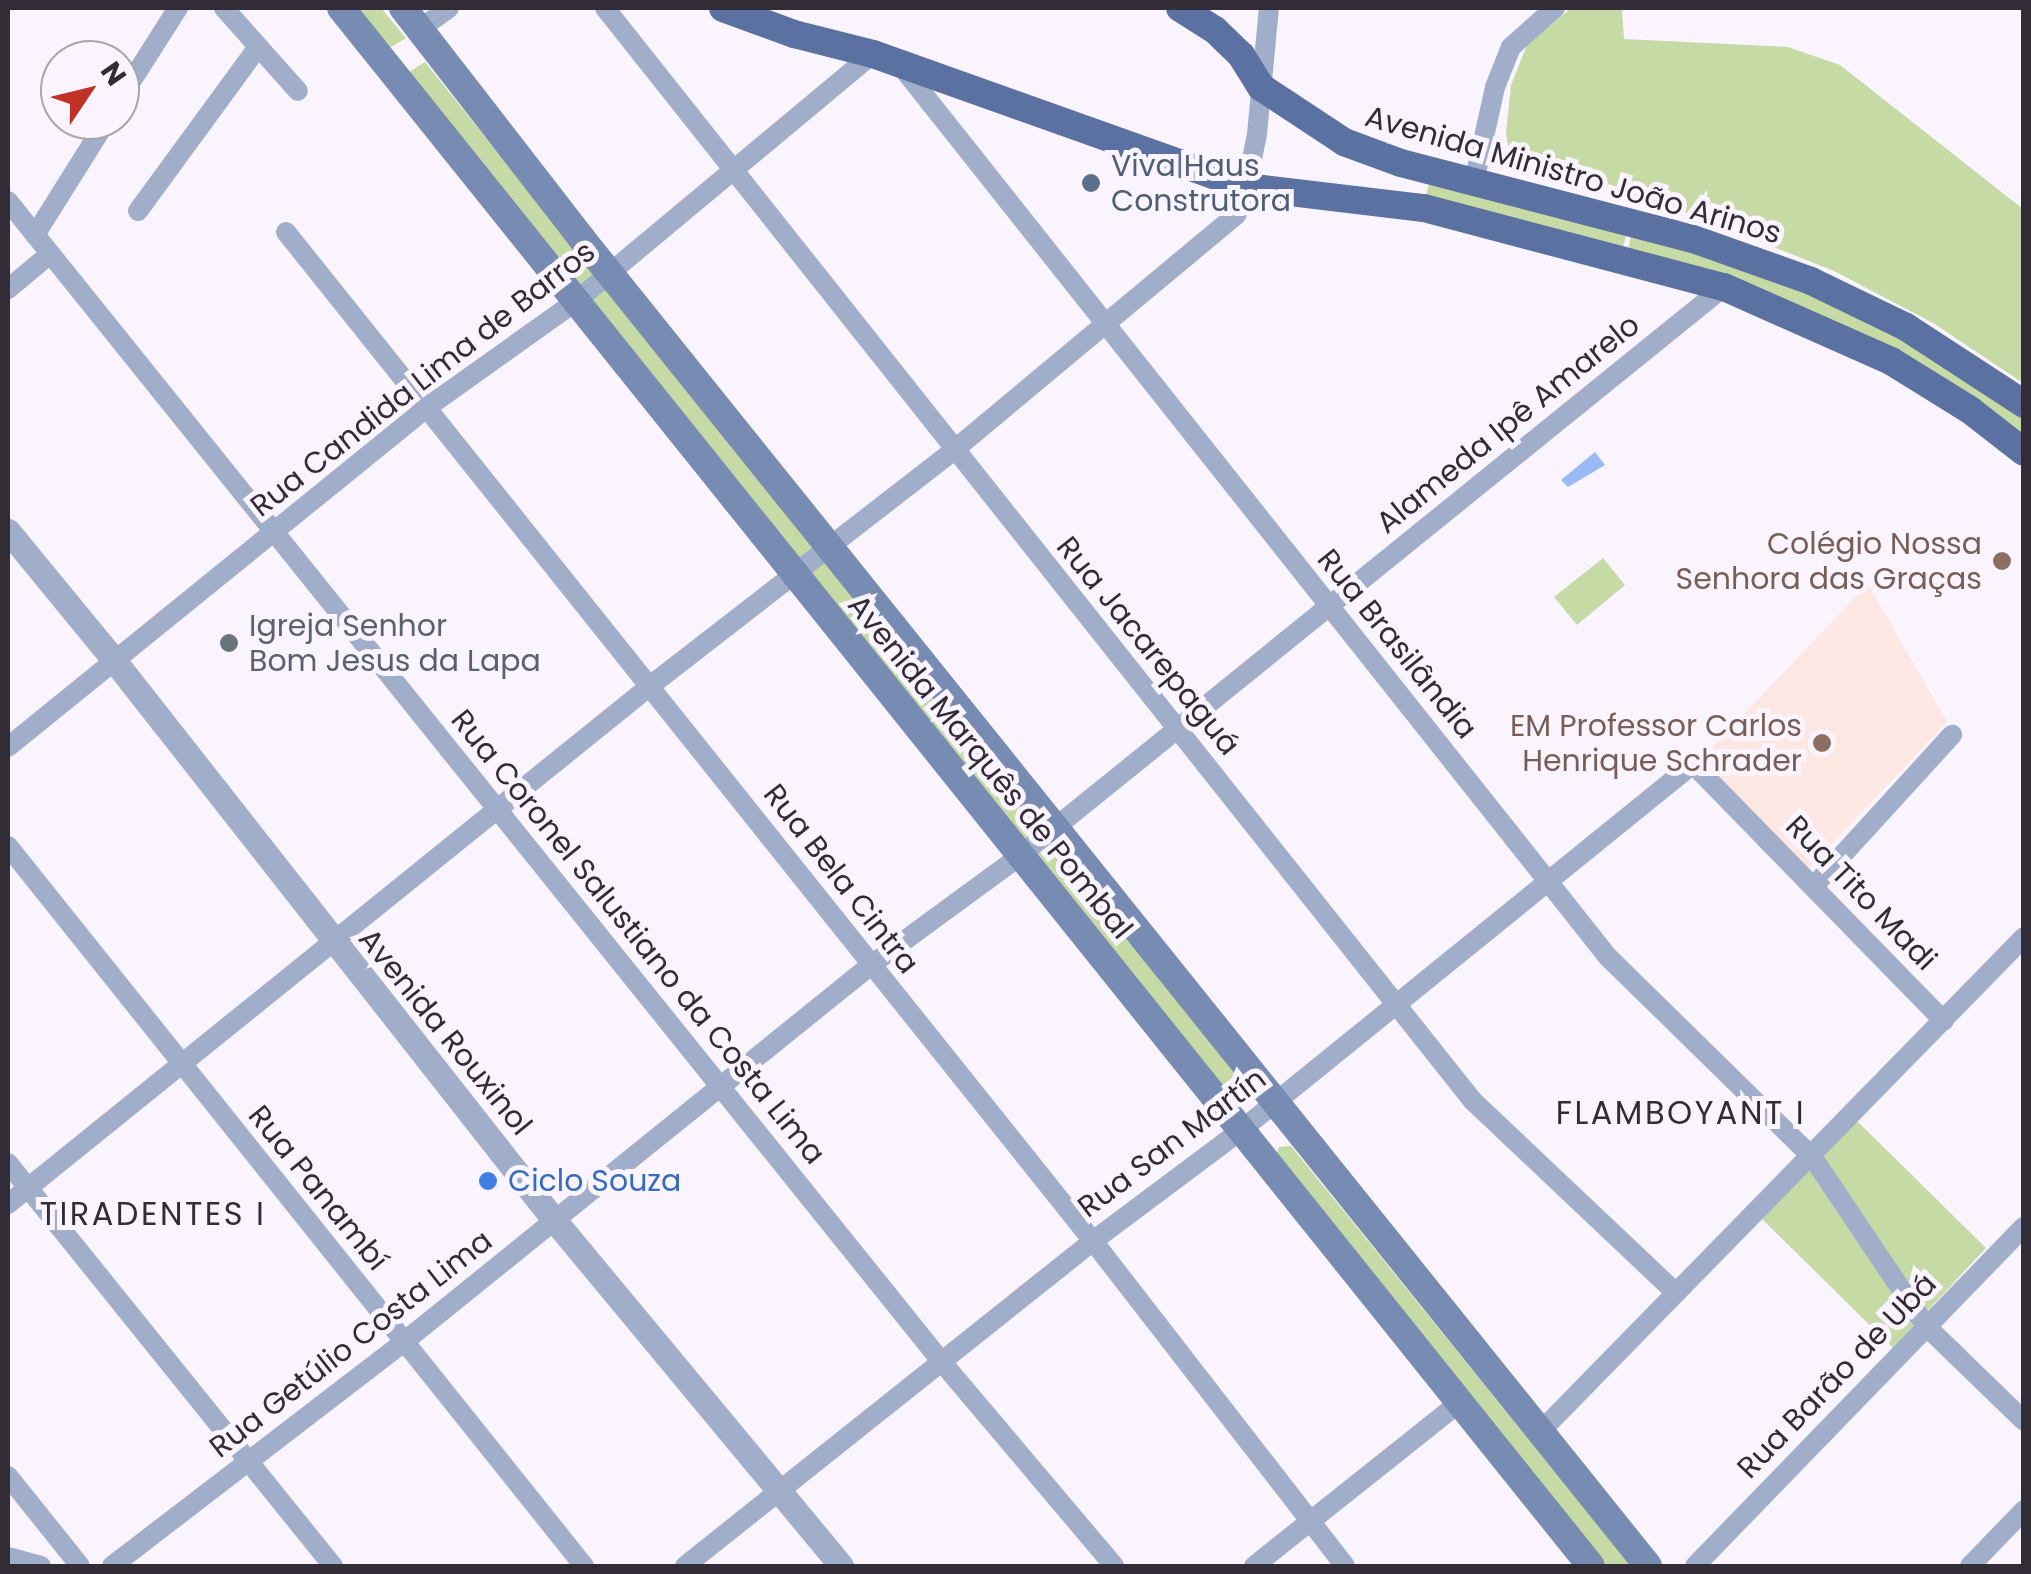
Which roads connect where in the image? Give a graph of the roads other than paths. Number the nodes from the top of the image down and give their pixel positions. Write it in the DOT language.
graph roads {
  1 [pos="178,8"];
  2 [pos="224,8"];
  3 [pos="341,8"];
  4 [pos="448,8"];
  5 [pos="605,8"];
  6 [pos="723,8"];
  7 [pos="741,8"];
  8 [pos="1180,8"];
  9 [pos="1269,8"];
  10 [pos="1555,8"];
  11 [pos="412,18"];
  12 [pos="794,34"];
  13 [pos="258,48"];
  14 [pos="873,54"];
  15 [pos="901,66"];
  16 [pos="140,68"];
  17 [pos="1261,87"];
  18 [pos="298,91"];
  19 [pos="94,140"];
  20 [pos="734,174"];
  21 [pos="1474,182"];
  22 [pos="1247,187"];
  23 [pos="8,201"];
  24 [pos="138,210"];
  25 [pos="1467,219"];
  26 [pos="286,232"];
  27 [pos="35,235"];
  28 [pos="582,238"];
  29 [pos="50,254"];
  30 [pos="547,266"];
  31 [pos="618,284"];
  32 [pos="1724,286"];
  33 [pos="8,289"];
  34 [pos="582,311"];
  35 [pos="1106,328"];
  36 [pos="2024,404"];
  37 [pos="428,406"];
  38 [pos="954,450"];
  39 [pos="2024,452"];
  40 [pos="802,513"];
  41 [pos="274,531"];
  42 [pos="8,532"];
  43 [pos="768,543"];
  44 [pos="838,558"];
  45 [pos="802,585"];
  46 [pos="1329,608"];
  47 [pos="113,659"];
  48 [pos="650,686"];
  49 [pos="1177,730"];
  50 [pos="1952,735"];
  51 [pos="8,747"];
  52 [pos="1693,764"];
  53 [pos="1026,792"];
  54 [pos="497,809"];
  55 [pos="994,823"];
  56 [pos="1063,838"];
  57 [pos="8,846"];
  58 [pos="1028,866"];
  59 [pos="1549,882"];
  60 [pos="1814,886"];
  61 [pos="2024,937"];
  62 [pos="332,943"];
  63 [pos="871,965"];
  64 [pos="1397,1005"];
  65 [pos="1944,1021"];
  66 [pos="179,1066"];
  67 [pos="1251,1072"];
  68 [pos="720,1086"];
  69 [pos="1214,1098"];
  70 [pos="1283,1112"];
  71 [pos="1248,1140"];
  72 [pos="1812,1158"];
  73 [pos="8,1163"];
  74 [pos="27,1188"];
  75 [pos="8,1204"];
  76 [pos="555,1221"];
  77 [pos="2024,1227"];
  78 [pos="1092,1241"];
  79 [pos="1676,1293"];
  80 [pos="1926,1326"];
  81 [pos="405,1341"];
  82 [pos="941,1361"];
  83 [pos="1459,1403"];
  84 [pos="2024,1422"];
  85 [pos="1540,1432"];
  86 [pos="248,1464"];
  87 [pos="8,1476"];
  88 [pos="777,1492"];
  89 [pos="2024,1510"];
  90 [pos="1309,1522"];
  91 [pos="8,1556"];
  92 [pos="1645,1565"];
  93 [pos="41,1566"];
  94 [pos="80,1566"];
  95 [pos="112,1566"];
  96 [pos="332,1566"];
  97 [pos="584,1566"];
  98 [pos="685,1566"];
  99 [pos="841,1566"];
  100 [pos="1114,1566"];
  101 [pos="1254,1566"];
  102 [pos="1345,1566"];
  103 [pos="1590,1566"];
  104 [pos="1695,1566"];
  105 [pos="1970,1566"];
  1 -- 16 [label="street"];
  2 -- 13 [label="street"];
  3 -- 30 [label="main road, Avenida Marquês de Pombal"];
  4 -- 11 [label="street"];
  5 -- 20 [label="street, Rua Jacarepaguá"];
  6 -- 12 [label="main road"];
  7 -- 12 [label="main road"];
  8 -- 17 [label="main road, Avenida Ministro João Arinos"];
  9 -- 17 [label="street"];
  10 -- 21 [label="street"];
  11 -- 28 [label="main road, Avenida Marquês de Pombal"];
  12 -- 14 [label="main road"];
  13 -- 18 [label="street"];
  13 -- 24 [label="street"];
  14 -- 15 [label="main road"];
  14 -- 20 [label="street, Rua Candida Lima de Barros"];
  15 -- 22 [label="main road"];
  15 -- 35 [label="street, Rua Brasilândia"];
  17 -- 21 [label="main road, Avenida Ministro João Arinos"];
  17 -- 22 [label="street"];
  19 -- 27 [label="street"];
  20 -- 31 [label="street, Rua Candida Lima de Barros"];
  20 -- 38 [label="street, Rua Jacarepaguá"];
  21 -- 25 [label="main road"];
  21 -- 36 [label="main road, Avenida Ministro João Arinos"];
  22 -- 25 [label="main road"];
  22 -- 35 [label="street"];
  23 -- 27 [label="street, Rua Coronel Salustiano da Costa Lima"];
  25 -- 32 [label="main road"];
  26 -- 37 [label="street, Rua Bela Cintra"];
  27 -- 29 [label="street, Rua Coronel Salustiano da Costa Lima"];
  28 -- 30 [label="main road"];
  28 -- 31 [label="main road, Avenida Marquês de Pombal"];
  29 -- 33 [label="street"];
  29 -- 41 [label="street, Rua Coronel Salustiano da Costa Lima"];
  30 -- 34 [label="main road, Avenida Marquês de Pombal"];
  31 -- 34 [label="main road"];
  31 -- 40 [label="main road, Avenida Marquês de Pombal"];
  32 -- 39 [label="main road"];
  32 -- 46 [label="street, Alameda Ipê Amarelo"];
  34 -- 37 [label="street, Rua Candida Lima de Barros"];
  34 -- 43 [label="main road, Avenida Marquês de Pombal"];
  35 -- 38 [label="street"];
  35 -- 46 [label="street, Rua Brasilândia"];
  37 -- 41 [label="street, Rua Candida Lima de Barros"];
  37 -- 48 [label="street, Rua Bela Cintra"];
  38 -- 44 [label="street"];
  38 -- 49 [label="street, Rua Jacarepaguá"];
  40 -- 43 [label="main road"];
  40 -- 44 [label="main road, Avenida Marquês de Pombal"];
  41 -- 47 [label="street, Rua Candida Lima de Barros"];
  41 -- 54 [label="street, Rua Coronel Salustiano da Costa Lima"];
  42 -- 47 [label="street, Avenida Rouxinol"];
  43 -- 45 [label="main road, Avenida Marquês de Pombal"];
  44 -- 45 [label="main road"];
  44 -- 53 [label="main road, Avenida Marquês de Pombal"];
  45 -- 48 [label="street"];
  45 -- 55 [label="main road, Avenida Marquês de Pombal"];
  46 -- 49 [label="street"];
  46 -- 59 [label="street, Rua Brasilândia"];
  47 -- 51 [label="street, Rua Candida Lima de Barros"];
  47 -- 62 [label="street, Avenida Rouxinol"];
  48 -- 54 [label="street"];
  48 -- 63 [label="street, Rua Bela Cintra"];
  49 -- 56 [label="street"];
  49 -- 64 [label="street, Rua Jacarepaguá"];
  50 -- 60 [label="street"];
  52 -- 59 [label="street, Rua San Martín"];
  52 -- 60 [label="street, Rua Tito Madi"];
  53 -- 55 [label="main road"];
  53 -- 56 [label="main road, Avenida Marquês de Pombal"];
  54 -- 62 [label="street"];
  54 -- 68 [label="street, Rua Coronel Salustiano da Costa Lima"];
  55 -- 58 [label="main road, Avenida Marquês de Pombal"];
  56 -- 58 [label="main road"];
  56 -- 67 [label="main road, Avenida Marquês de Pombal"];
  57 -- 66 [label="street, Rua Panambí"];
  58 -- 63 [label="street, Rua Getúlio Costa Lima"];
  58 -- 69 [label="main road, Avenida Marquês de Pombal"];
  59 -- 64 [label="street, Rua San Martín"];
  59 -- 72 [label="street, Rua Brasilândia"];
  60 -- 65 [label="street, Rua Tito Madi"];
  61 -- 65 [label="street"];
  62 -- 66 [label="street"];
  62 -- 76 [label="street, Avenida Rouxinol"];
  63 -- 68 [label="street, Rua Getúlio Costa Lima"];
  63 -- 78 [label="street, Rua Bela Cintra"];
  64 -- 70 [label="street, Rua San Martín"];
  64 -- 79 [label="street, Rua Jacarepaguá"];
  65 -- 72 [label="street"];
  66 -- 74 [label="street"];
  66 -- 81 [label="street, Rua Panambí"];
  67 -- 69 [label="main road"];
  67 -- 70 [label="main road, Avenida Marquês de Pombal"];
  68 -- 76 [label="street, Rua Getúlio Costa Lima"];
  68 -- 82 [label="street, Rua Coronel Salustiano da Costa Lima"];
  69 -- 71 [label="main road, Avenida Marquês de Pombal"];
  70 -- 71 [label="main road"];
  70 -- 85 [label="main road, Avenida Marquês de Pombal"];
  71 -- 78 [label="street, Rua San Martín"];
  71 -- 83 [label="main road, Avenida Marquês de Pombal"];
  72 -- 79 [label="street"];
  72 -- 80 [label="street, Rua Brasilândia"];
  73 -- 74 [label="street"];
  74 -- 75 [label="street"];
  74 -- 86 [label="street"];
  76 -- 81 [label="street, Rua Getúlio Costa Lima"];
  76 -- 88 [label="street, Avenida Rouxinol"];
  77 -- 80 [label="street, Rua Barão de Ubá"];
  78 -- 82 [label="street, Rua San Martín"];
  78 -- 90 [label="street, Rua Bela Cintra"];
  79 -- 85 [label="street"];
  80 -- 84 [label="street, Rua Brasilândia"];
  80 -- 104 [label="street, Rua Barão de Ubá"];
  81 -- 86 [label="street, Rua Getúlio Costa Lima"];
  81 -- 97 [label="street, Rua Panambí"];
  82 -- 88 [label="street, Rua San Martín"];
  82 -- 100 [label="street, Rua Coronel Salustiano da Costa Lima"];
  83 -- 90 [label="street"];
  83 -- 103 [label="main road, Avenida Marquês de Pombal"];
  85 -- 92 [label="main road, Avenida Marquês de Pombal"];
  86 -- 95 [label="street, Rua Getúlio Costa Lima"];
  86 -- 96 [label="street"];
  87 -- 94 [label="street"];
  88 -- 98 [label="street, Rua San Martín"];
  88 -- 99 [label="street, Avenida Rouxinol"];
  89 -- 105 [label="street"];
  90 -- 101 [label="street"];
  90 -- 102 [label="street, Rua Bela Cintra"];
  91 -- 93 [label="street"];
}
